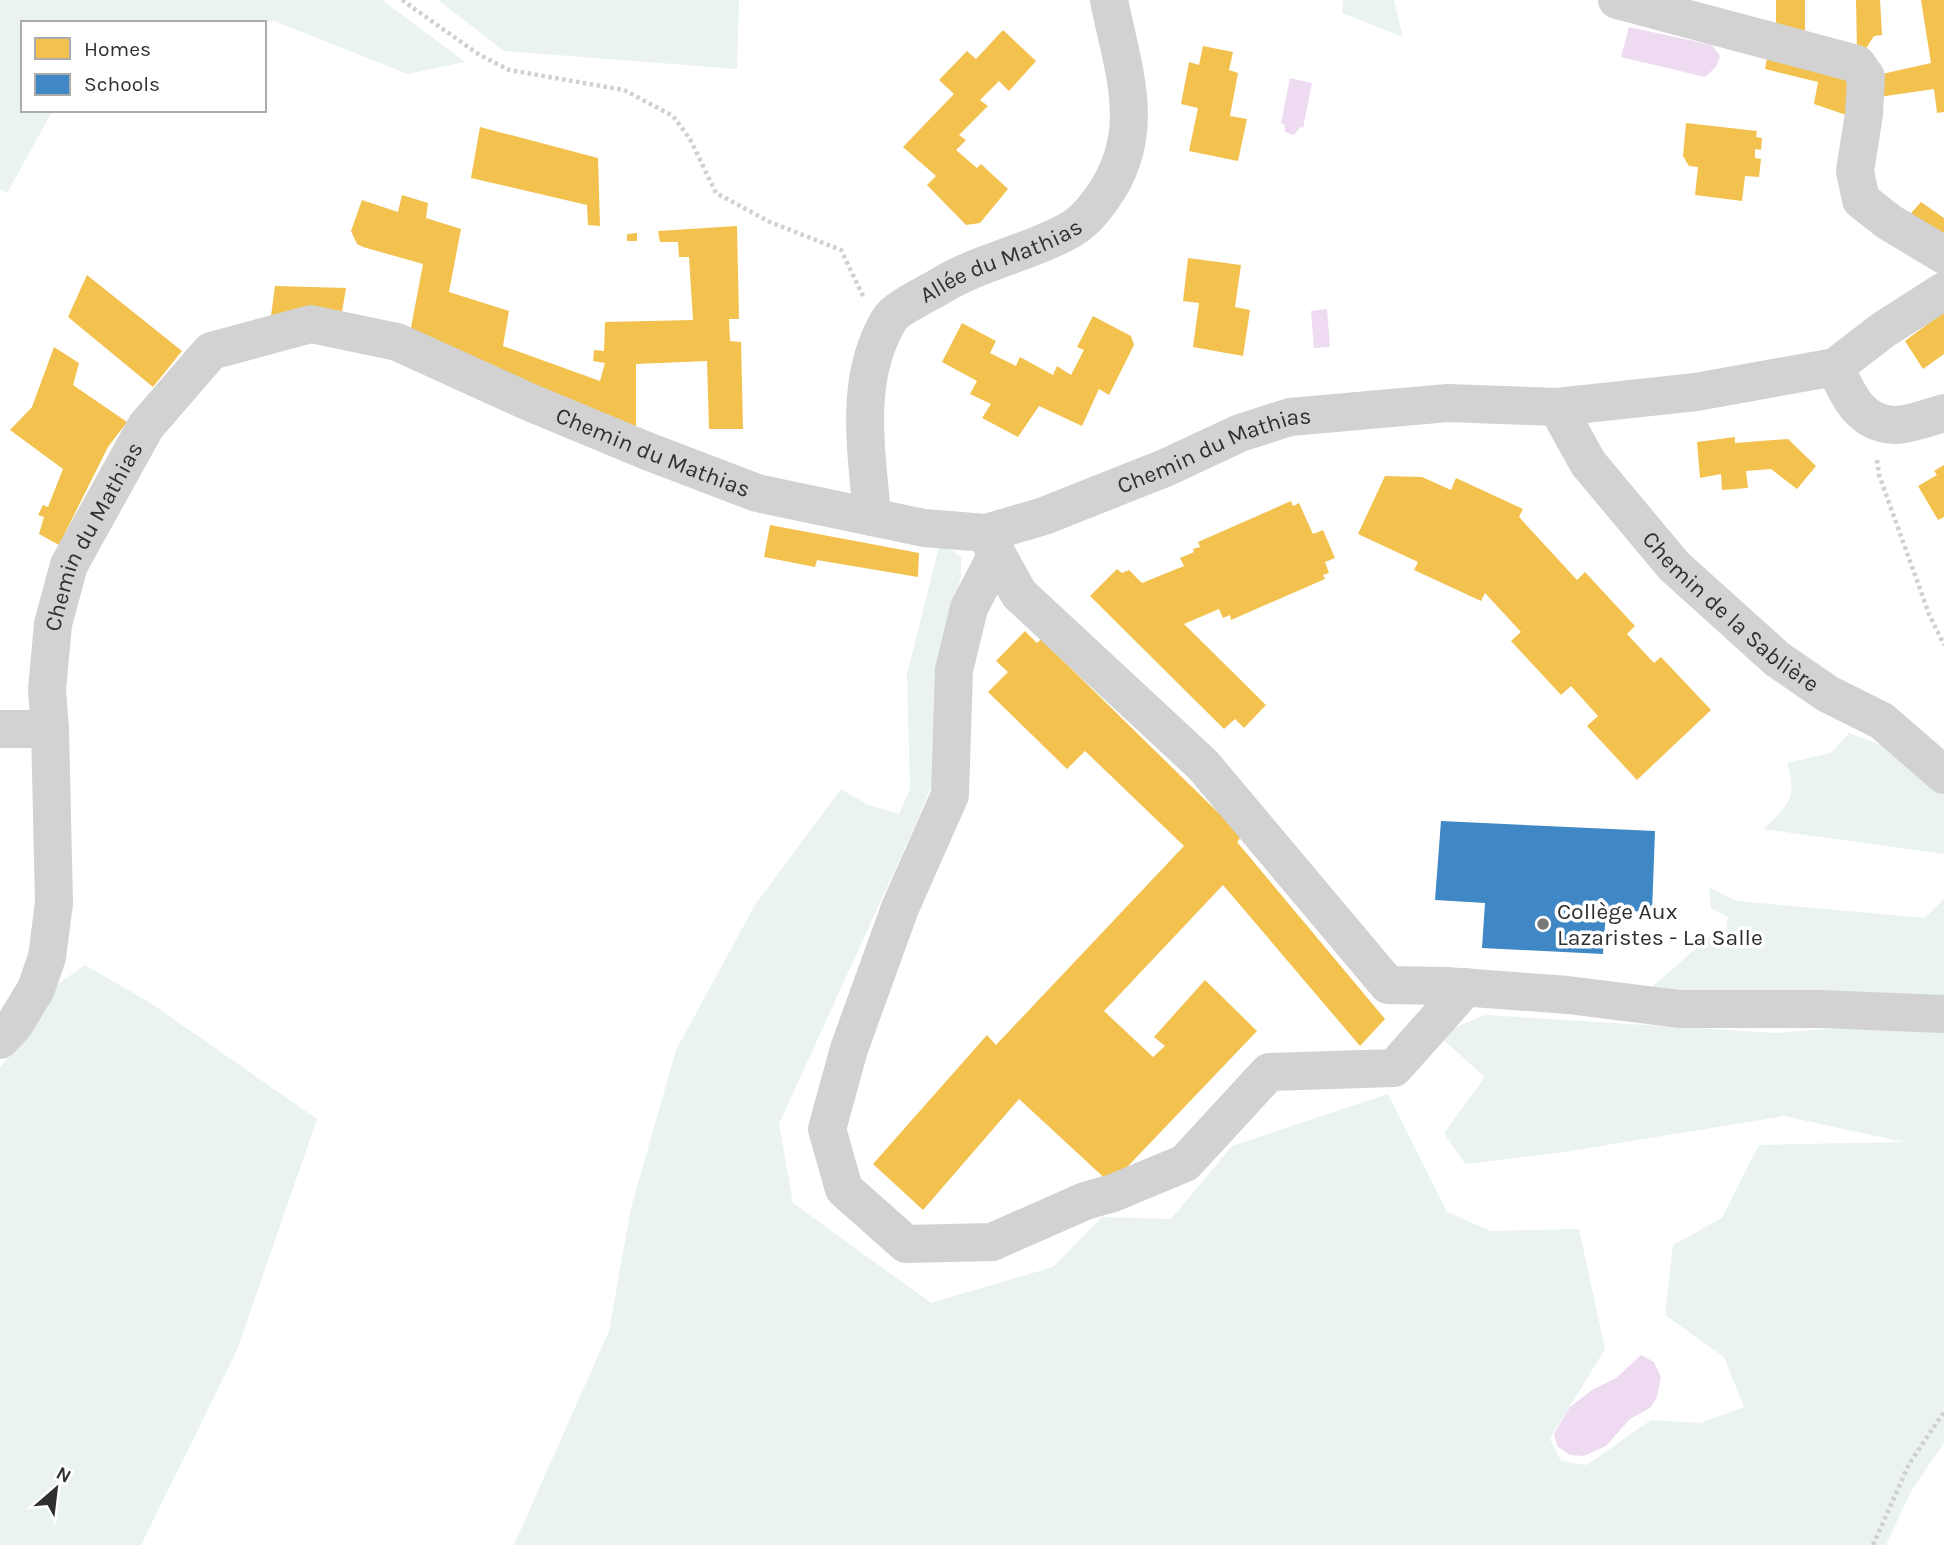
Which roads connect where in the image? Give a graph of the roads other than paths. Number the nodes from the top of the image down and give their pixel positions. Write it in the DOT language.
graph roads {
  1 [pos="1109,0"];
  2 [pos="1617,0"];
  3 [pos="1944,255"];
  4 [pos="1944,291"];
  5 [pos="1835,367"];
  6 [pos="1557,407"];
  7 [pos="1944,413"];
  8 [pos="872,517"];
  9 [pos="992,544"];
  10 [pos="0,729"];
  11 [pos="50,729"];
  12 [pos="1944,775"];
  13 [pos="1466,987"];
  14 [pos="1944,1014"];
  15 [pos="0,1040"];
  1 -- 8 [label="street, Allée du Mathias"];
  2 -- 3 [label="street"];
  4 -- 5 [label="street, Chemin du Mathias"];
  5 -- 6 [label="street, Chemin du Mathias"];
  5 -- 7 [label="street"];
  6 -- 9 [label="street, Chemin du Mathias"];
  6 -- 12 [label="street, Chemin de la Sablière"];
  8 -- 9 [label="street, Chemin du Mathias"];
  8 -- 11 [label="street, Chemin du Mathias"];
  9 -- 13 [label="street"];
  9 -- 13 [label="street"];
  10 -- 11 [label="street"];
  11 -- 15 [label="street, Chemin du Mathias"];
  13 -- 14 [label="street"];
}
